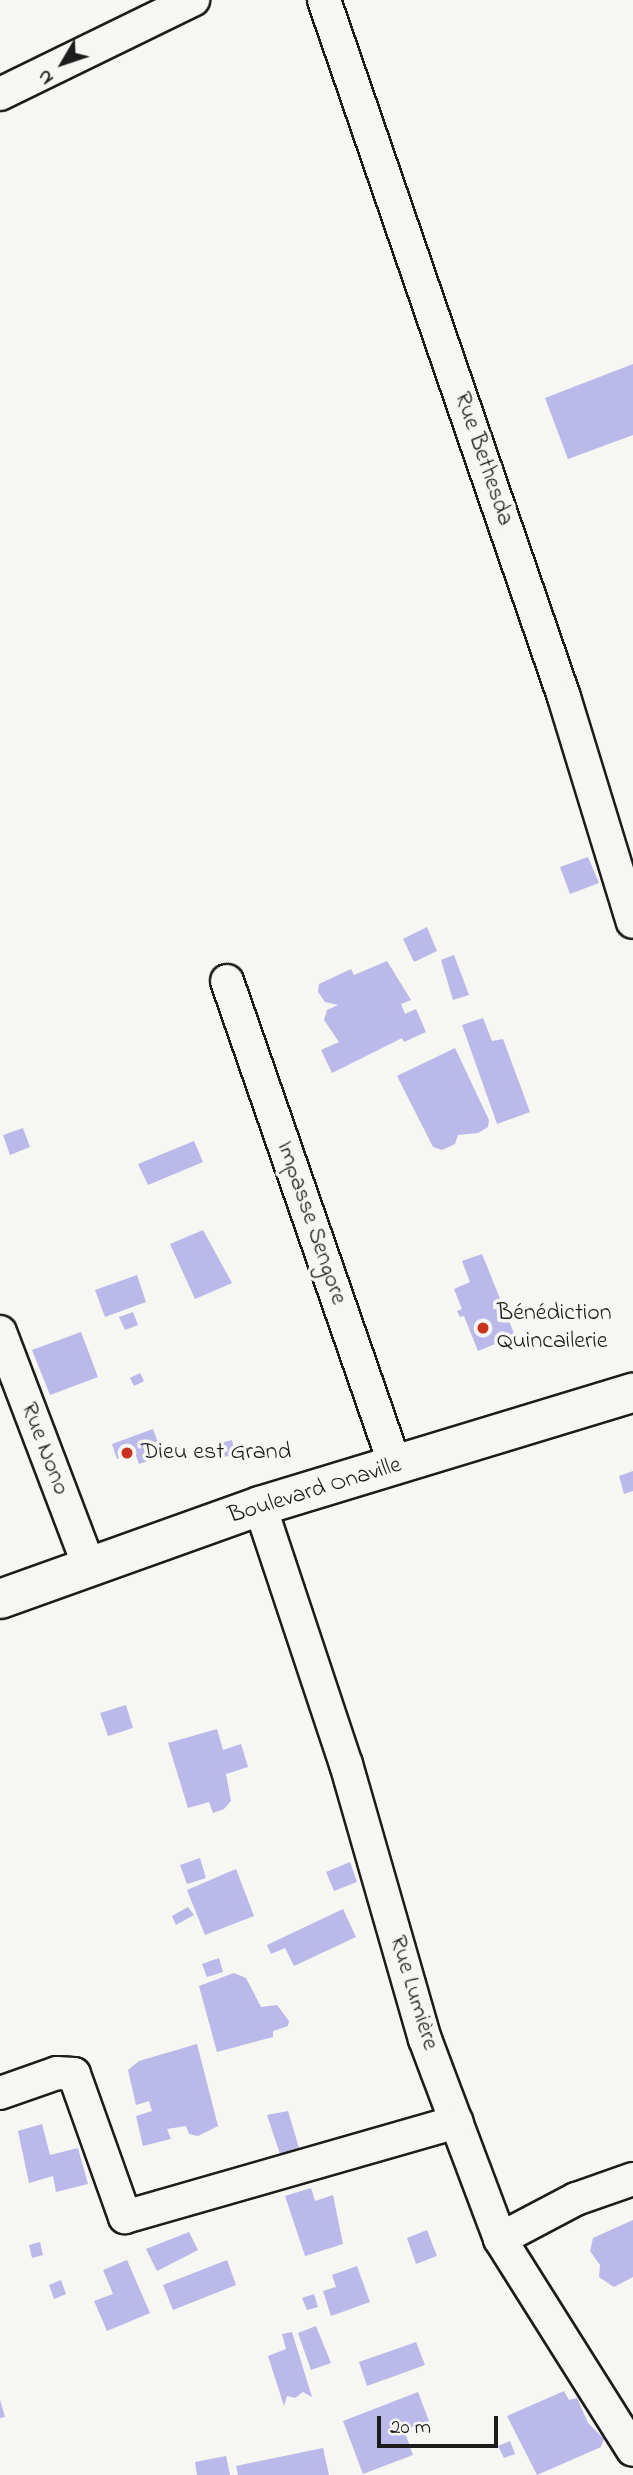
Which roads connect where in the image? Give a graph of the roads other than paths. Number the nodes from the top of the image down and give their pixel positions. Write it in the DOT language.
graph roads {
  1 [pos="193,0"];
  2 [pos="324,0"];
  3 [pos="0,94"];
  4 [pos="633,922"];
  5 [pos="227,981"];
  6 [pos="0,1332"];
  7 [pos="633,1393"];
  8 [pos="395,1465"];
  9 [pos="260,1506"];
  10 [pos="89,1566"];
  11 [pos="0,1599"];
  12 [pos="0,2093"];
  13 [pos="457,2122"];
  14 [pos="633,2179"];
  15 [pos="500,2239"];
  16 [pos="633,2450"];
  1 -- 3 [label="street"];
  2 -- 4 [label="street, Rue Bethesda"];
  5 -- 8 [label="street, Impasse Sengore"];
  6 -- 10 [label="street, Rue Nono"];
  7 -- 8 [label="street, Boulevard Onaville"];
  8 -- 9 [label="street, Boulevard Onaville"];
  9 -- 10 [label="street, Boulevard Onaville"];
  9 -- 13 [label="street, Rue Lumière"];
  10 -- 11 [label="street, Boulevard Onaville"];
  12 -- 13 [label="street"];
  13 -- 15 [label="street, Rue Lumière"];
  14 -- 15 [label="street"];
  15 -- 16 [label="street, Rue Lumière"];
}
